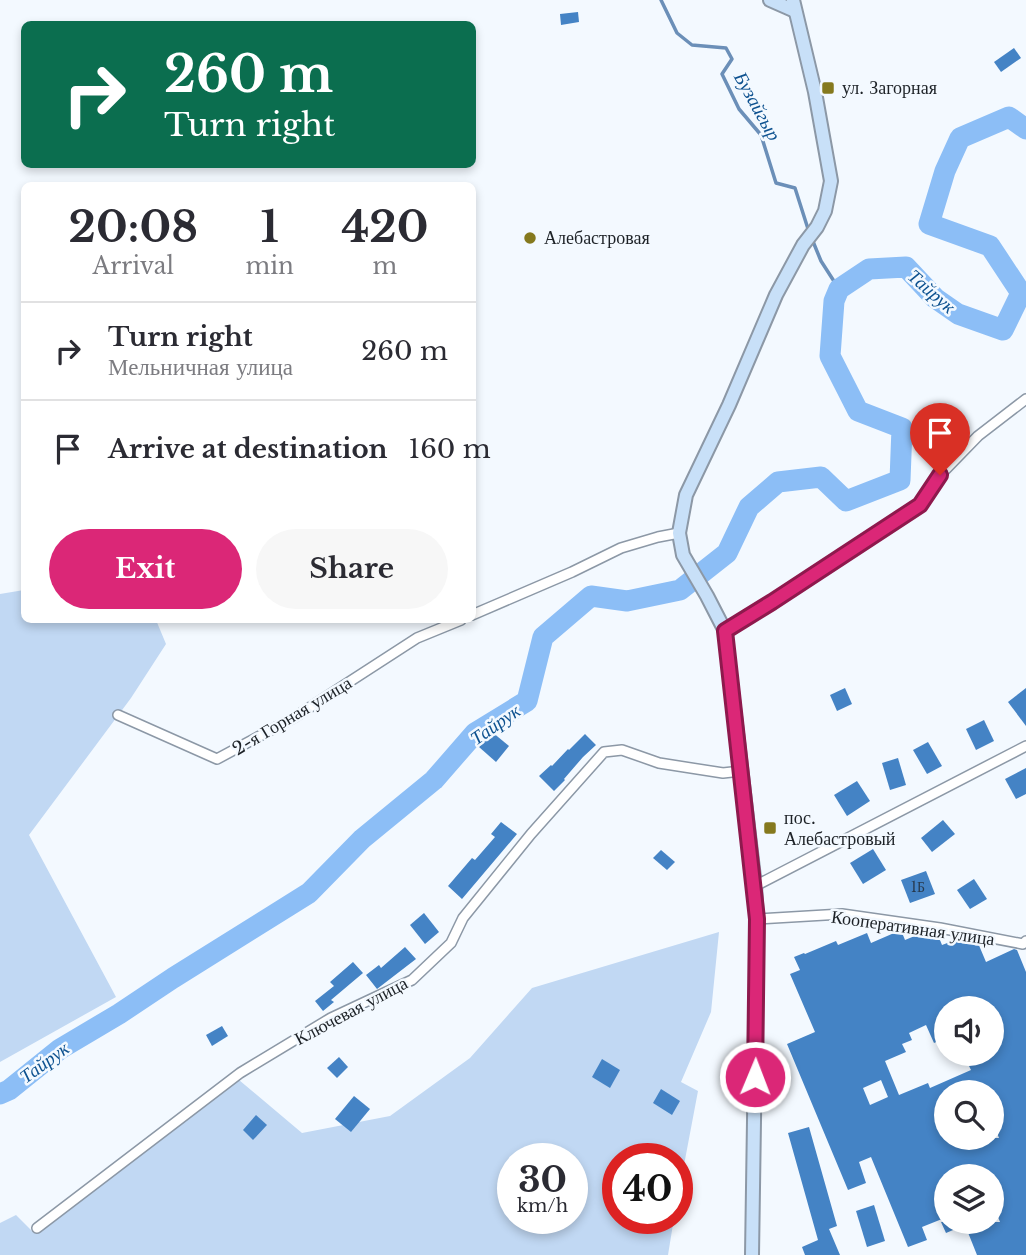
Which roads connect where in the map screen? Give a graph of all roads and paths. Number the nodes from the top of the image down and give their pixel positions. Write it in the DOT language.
graph roads {
  1 [pos="770,0"];
  2 [pos="794,6"];
  3 [pos="1026,399"];
  4 [pos="679,533"];
  5 [pos="476,613"];
  6 [pos="454,623"];
  7 [pos="725,631"];
  8 [pos="118,715"];
  9 [pos="1026,746"];
  10 [pos="741,771"];
  11 [pos="755,886"];
  12 [pos="757,919"];
  13 [pos="1026,941"];
  14 [pos="37,1228"];
  15 [pos="752,1255"];
  1 -- 2 [label="street"];
  2 -- 4 [label="street"];
  3 -- 7 [label="street"];
  4 -- 5 [label="street"];
  4 -- 7 [label="street"];
  6 -- 8 [label="street, 2-я Горная улица"];
  7 -- 10 [label="street"];
  9 -- 11 [label="street"];
  10 -- 11 [label="street"];
  10 -- 14 [label="street, Ключевая улица"];
  11 -- 12 [label="street"];
  12 -- 13 [label="street, Кооперативная улица"];
  12 -- 15 [label="street"];
}
